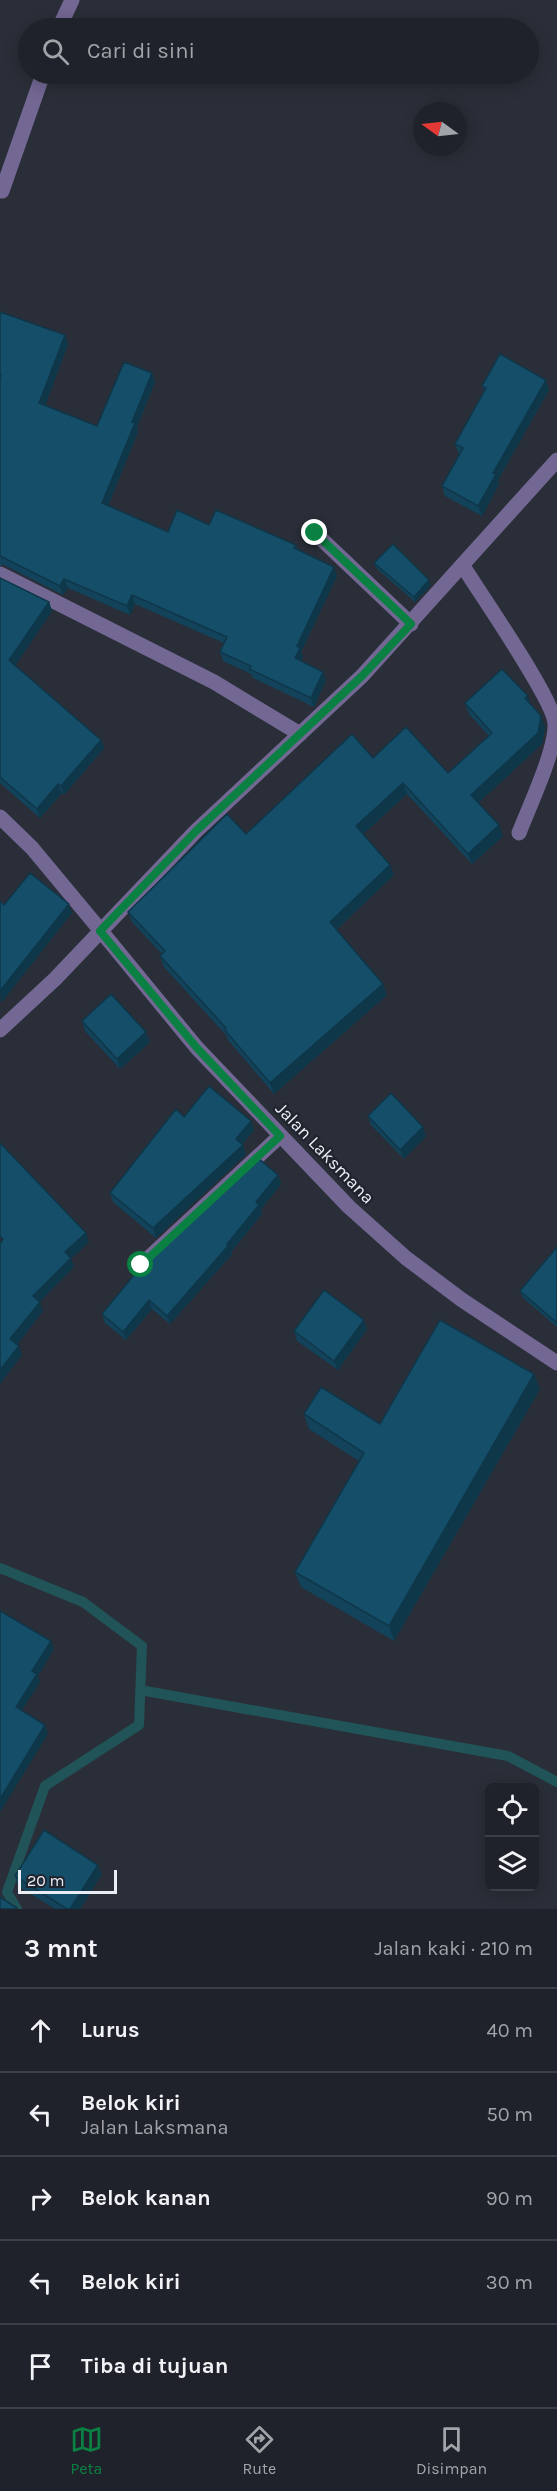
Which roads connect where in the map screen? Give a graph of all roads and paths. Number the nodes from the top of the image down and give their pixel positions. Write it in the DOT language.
graph roads {
  1 [pos="72,0"];
  2 [pos="64,18"];
  3 [pos="40,84"];
  4 [pos="1,194"];
  5 [pos="557,460"];
  6 [pos="315,533"];
  7 [pos="463,566"];
  8 [pos="0,574"];
  9 [pos="411,624"];
  10 [pos="300,734"];
  11 [pos="0,818"];
  12 [pos="519,833"];
  13 [pos="100,931"];
  14 [pos="0,1030"];
  15 [pos="280,1136"];
  16 [pos="141,1265"];
  17 [pos="557,1363"];
  1 -- 2 [label="street"];
  3 -- 4 [label="street"];
  5 -- 7 [label="street"];
  6 -- 9 [label="street"];
  7 -- 9 [label="street"];
  7 -- 12 [label="street"];
  8 -- 10 [label="street"];
  9 -- 10 [label="street"];
  10 -- 13 [label="street"];
  11 -- 13 [label="street, Jalan Laksmana"];
  13 -- 14 [label="street"];
  13 -- 15 [label="street, Jalan Laksmana"];
  15 -- 16 [label="street"];
  15 -- 17 [label="street, Jalan Laksmana"];
}
